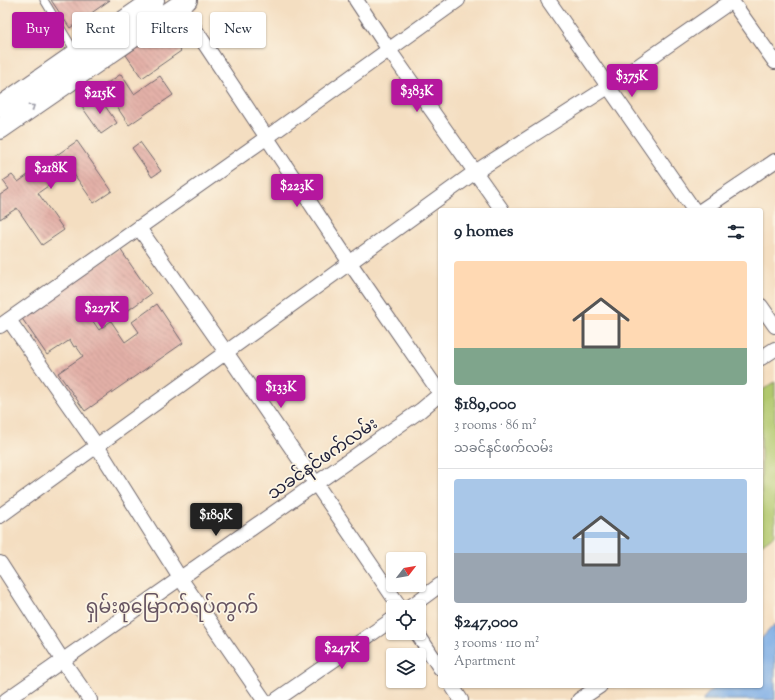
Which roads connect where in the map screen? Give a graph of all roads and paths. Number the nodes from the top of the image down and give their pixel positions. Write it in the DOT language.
graph roads {
  1 [pos="44,0"];
  2 [pos="154,0"];
  3 [pos="356,0"];
  4 [pos="458,0"];
  5 [pos="548,0"];
  6 [pos="732,0"];
  7 [pos="183,3"];
  8 [pos="389,50"];
  9 [pos="76,54"];
  10 [pos="775,62"];
  11 [pos="608,87"];
  12 [pos="0,107"];
  13 [pos="0,129"];
  14 [pos="266,138"];
  15 [pos="775,161"];
  16 [pos="475,172"];
  17 [pos="501,208"];
  18 [pos="693,208"];
  19 [pos="705,208"];
  20 [pos="139,228"];
  21 [pos="350,263"];
  22 [pos="763,309"];
  23 [pos="4,323"];
  24 [pos="775,326"];
  25 [pos="775,349"];
  26 [pos="226,352"];
  27 [pos="763,357"];
  28 [pos="438,391"];
  29 [pos="438,396"];
  30 [pos="97,446"];
  31 [pos="316,484"];
  32 [pos="0,516"];
  33 [pos="0,563"];
  34 [pos="180,578"];
  35 [pos="438,586"];
  36 [pos="395,600"];
  37 [pos="420,600"];
  38 [pos="386,624"];
  39 [pos="422,640"];
  40 [pos="62,661"];
  41 [pos="438,665"];
  42 [pos="453,688"];
  43 [pos="597,688"];
  44 [pos="6,700"];
  45 [pos="90,700"];
  46 [pos="264,700"];
  47 [pos="276,700"];
  48 [pos="461,700"];
  49 [pos="578,700"];
  1 -- 9 [label="lane"];
  2 -- 9 [label="street"];
  3 -- 8 [label="street"];
  4 -- 8 [label="street"];
  5 -- 11 [label="street"];
  6 -- 10 [label="street"];
  6 -- 11 [label="street"];
  13 -- 7 [label="street, one-way"];
  7 -- 14 [label="street"];
  8 -- 14 [label="street"];
  8 -- 16 [label="street"];
  9 -- 12 [label="street"];
  11 -- 16 [label="street"];
  11 -- 18 [label="street"];
  14 -- 20 [label="street"];
  14 -- 21 [label="street"];
  15 -- 19 [label="street"];
  16 -- 17 [label="street"];
  16 -- 21 [label="street"];
  20 -- 23 [label="street"];
  20 -- 26 [label="street"];
  21 -- 26 [label="street"];
  21 -- 28 [label="street"];
  22 -- 24 [label="street"];
  23 -- 30 [label="street"];
  25 -- 27 [label="street"];
  26 -- 30 [label="street"];
  26 -- 31 [label="street"];
  29 -- 31 [label="street, သခင်နင်ဖက်လမ်း"];
  30 -- 32 [label="street"];
  30 -- 34 [label="street"];
  31 -- 34 [label="street, သခင်နင်ဖက်လမ်း"];
  31 -- 36 [label="street"];
  33 -- 40 [label="street"];
  34 -- 40 [label="street, သခင်နင်ဖက်လမ်း"];
  34 -- 46 [label="street"];
  35 -- 37 [label="street"];
  38 -- 47 [label="street"];
  39 -- 41 [label="street"];
  40 -- 44 [label="street, သခင်နင်ဖက်လမ်း"];
  40 -- 45 [label="street"];
  42 -- 48 [label="street"];
  43 -- 49 [label="street"];
}
